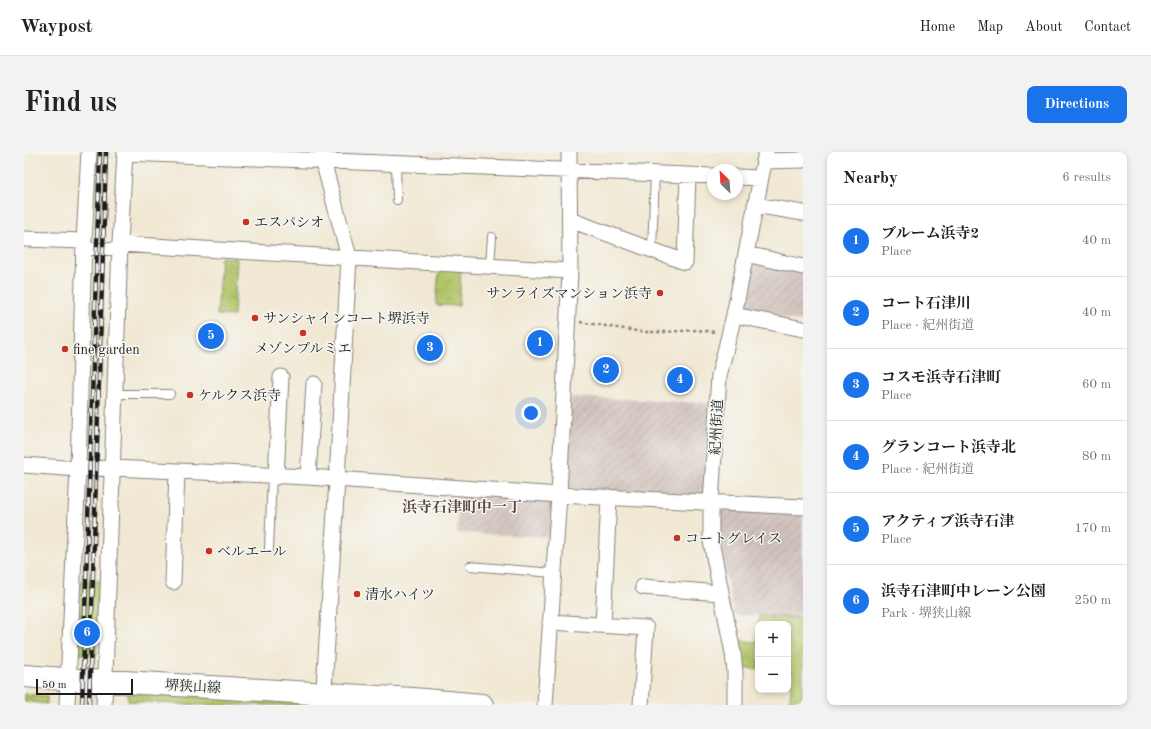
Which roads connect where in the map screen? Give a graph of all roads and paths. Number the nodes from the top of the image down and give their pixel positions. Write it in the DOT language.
graph roads {
  1 [pos="89,152"];
  2 [pos="569,152"];
  3 [pos="125,153"];
  4 [pos="323,156"];
  5 [pos="765,157"];
  6 [pos="803,160"];
  7 [pos="396,164"];
  8 [pos="569,172"];
  9 [pos="655,174"];
  10 [pos="688,176"];
  11 [pos="707,176"];
  12 [pos="743,177"];
  13 [pos="760,178"];
  14 [pos="397,200"];
  15 [pos="754,205"];
  16 [pos="803,213"];
  17 [pos="570,220"];
  18 [pos="492,237"];
  19 [pos="24,239"];
  20 [pos="84,245"];
  21 [pos="120,247"];
  22 [pos="652,250"];
  23 [pos="746,254"];
  24 [pos="349,258"];
  25 [pos="490,266"];
  26 [pos="803,267"];
  27 [pos="570,271"];
  28 [pos="734,315"];
  29 [pos="567,320"];
  30 [pos="803,329"];
  31 [pos="729,333"];
  32 [pos="281,377"];
  33 [pos="314,384"];
  34 [pos="115,394"];
  35 [pos="170,394"];
  36 [pos="24,465"];
  37 [pos="112,468"];
  38 [pos="78,469"];
  39 [pos="177,472"];
  40 [pos="274,476"];
  41 [pos="308,477"];
  42 [pos="337,480"];
  43 [pos="559,495"];
  44 [pos="609,497"];
  45 [pos="711,502"];
  46 [pos="803,508"];
  47 [pos="269,549"];
  48 [pos="470,566"];
  49 [pos="554,572"];
  50 [pos="173,582"];
  51 [pos="643,587"];
  52 [pos="721,592"];
  53 [pos="550,622"];
  54 [pos="604,625"];
  55 [pos="24,676"];
  56 [pos="68,680"];
  57 [pos="105,682"];
  58 [pos="323,699"];
  59 [pos="67,705"];
  60 [pos="104,705"];
  61 [pos="482,705"];
  62 [pos="545,705"];
  63 [pos="640,705"];
  64 [pos="735,705"];
  1 -- 20 [label="street"];
  2 -- 8 [label="street"];
  3 -- 4 [label="street"];
  3 -- 21 [label="street"];
  4 -- 7 [label="street"];
  4 -- 24 [label="street"];
  5 -- 6 [label="street"];
  5 -- 13 [label="street, 紀州街道"];
  7 -- 8 [label="street"];
  7 -- 14 [label="lane"];
  8 -- 9 [label="street"];
  8 -- 17 [label="street"];
  9 -- 10 [label="street"];
  9 -- 22 [label="lane"];
  10 -- 11 [label="street"];
  10 -- 22 [label="street"];
  12 -- 13 [label="street"];
  13 -- 15 [label="street, 紀州街道"];
  15 -- 16 [label="street"];
  15 -- 23 [label="street, 紀州街道"];
  17 -- 22 [label="street"];
  17 -- 27 [label="street"];
  18 -- 25 [label="lane"];
  19 -- 20 [label="street"];
  20 -- 21 [label="street"];
  20 -- 38 [label="street"];
  21 -- 24 [label="street"];
  21 -- 34 [label="street"];
  23 -- 26 [label="street"];
  23 -- 28 [label="street, 紀州街道"];
  24 -- 25 [label="street"];
  24 -- 42 [label="street"];
  25 -- 27 [label="street"];
  27 -- 29 [label="street"];
  28 -- 30 [label="street"];
  28 -- 31 [label="street, 紀州街道"];
  29 -- 31 [label="path"];
  29 -- 43 [label="street"];
  31 -- 45 [label="street, 紀州街道"];
  32 -- 40 [label="street"];
  33 -- 41 [label="street"];
  34 -- 35 [label="lane"];
  34 -- 37 [label="street"];
  36 -- 38 [label="street"];
  37 -- 38 [label="street"];
  37 -- 39 [label="street"];
  37 -- 57 [label="street"];
  38 -- 56 [label="street"];
  39 -- 40 [label="street"];
  39 -- 50 [label="street"];
  40 -- 41 [label="street"];
  40 -- 47 [label="lane"];
  41 -- 42 [label="street"];
  42 -- 43 [label="street"];
  42 -- 58 [label="street"];
  43 -- 44 [label="street"];
  43 -- 49 [label="street"];
  44 -- 45 [label="street"];
  44 -- 54 [label="street"];
  45 -- 46 [label="street"];
  45 -- 52 [label="street, 紀州街道"];
  48 -- 49 [label="lane"];
  49 -- 53 [label="street"];
  51 -- 52 [label="street"];
  52 -- 64 [label="street, 紀州街道"];
  53 -- 54 [label="street"];
  53 -- 62 [label="street"];
  54 -- 63 [label="street"];
  55 -- 56 [label="main road, 堺狭山線"];
  56 -- 57 [label="main road, 堺狭山線"];
  56 -- 59 [label="street"];
  57 -- 58 [label="main road, 堺狭山線"];
  57 -- 60 [label="street"];
  58 -- 61 [label="main road, 堺狭山線"];
}
